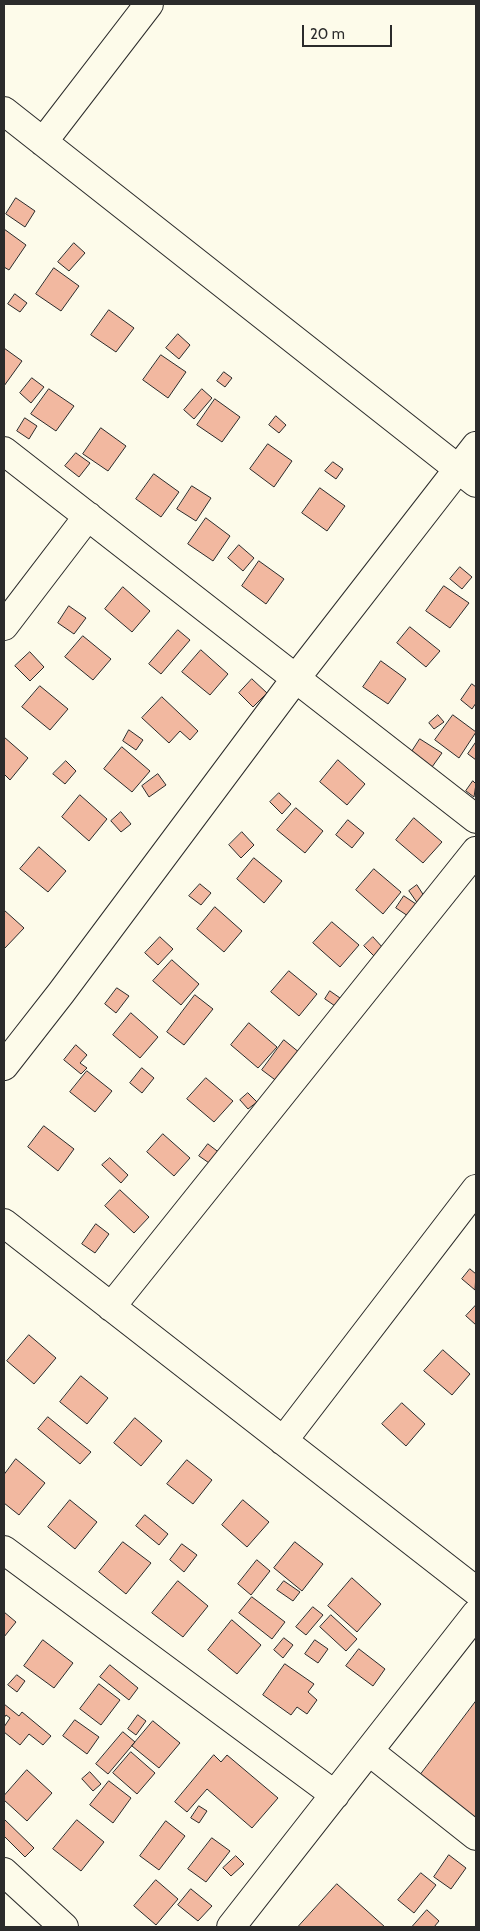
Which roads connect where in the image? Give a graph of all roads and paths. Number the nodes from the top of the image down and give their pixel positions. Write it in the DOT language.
graph roads {
  1 [pos="149,4"];
  2 [pos="4,111"];
  3 [pos="43,142"];
  4 [pos="476,446"];
  5 [pos="4,451"];
  6 [pos="467,476"];
  7 [pos="88,516"];
  8 [pos="4,626"];
  9 [pos="296,678"];
  10 [pos="476,819"];
  11 [pos="476,851"];
  12 [pos="4,1066"];
  13 [pos="476,1189"];
  14 [pos="4,1223"];
  15 [pos="111,1307"];
  16 [pos="283,1441"];
  17 [pos="4,1550"];
  18 [pos="476,1591"];
  19 [pos="476,1614"];
  20 [pos="370,1752"];
  21 [pos="335,1795"];
  22 [pos="476,1836"];
  23 [pos="4,1872"];
  24 [pos="64,1927"];
  25 [pos="231,1927"];
  1 -- 3 [label="street"];
  2 -- 3 [label="street"];
  3 -- 6 [label="street"];
  4 -- 6 [label="street"];
  5 -- 7 [label="street"];
  6 -- 9 [label="street"];
  7 -- 8 [label="street"];
  7 -- 9 [label="street"];
  9 -- 10 [label="street"];
  9 -- 12 [label="street"];
  11 -- 15 [label="street"];
  13 -- 16 [label="street"];
  14 -- 15 [label="street"];
  15 -- 16 [label="street"];
  16 -- 18 [label="street"];
  17 -- 21 [label="street"];
  19 -- 20 [label="street"];
  20 -- 21 [label="street"];
  20 -- 22 [label="street"];
  21 -- 25 [label="street"];
  23 -- 24 [label="street"];
}
